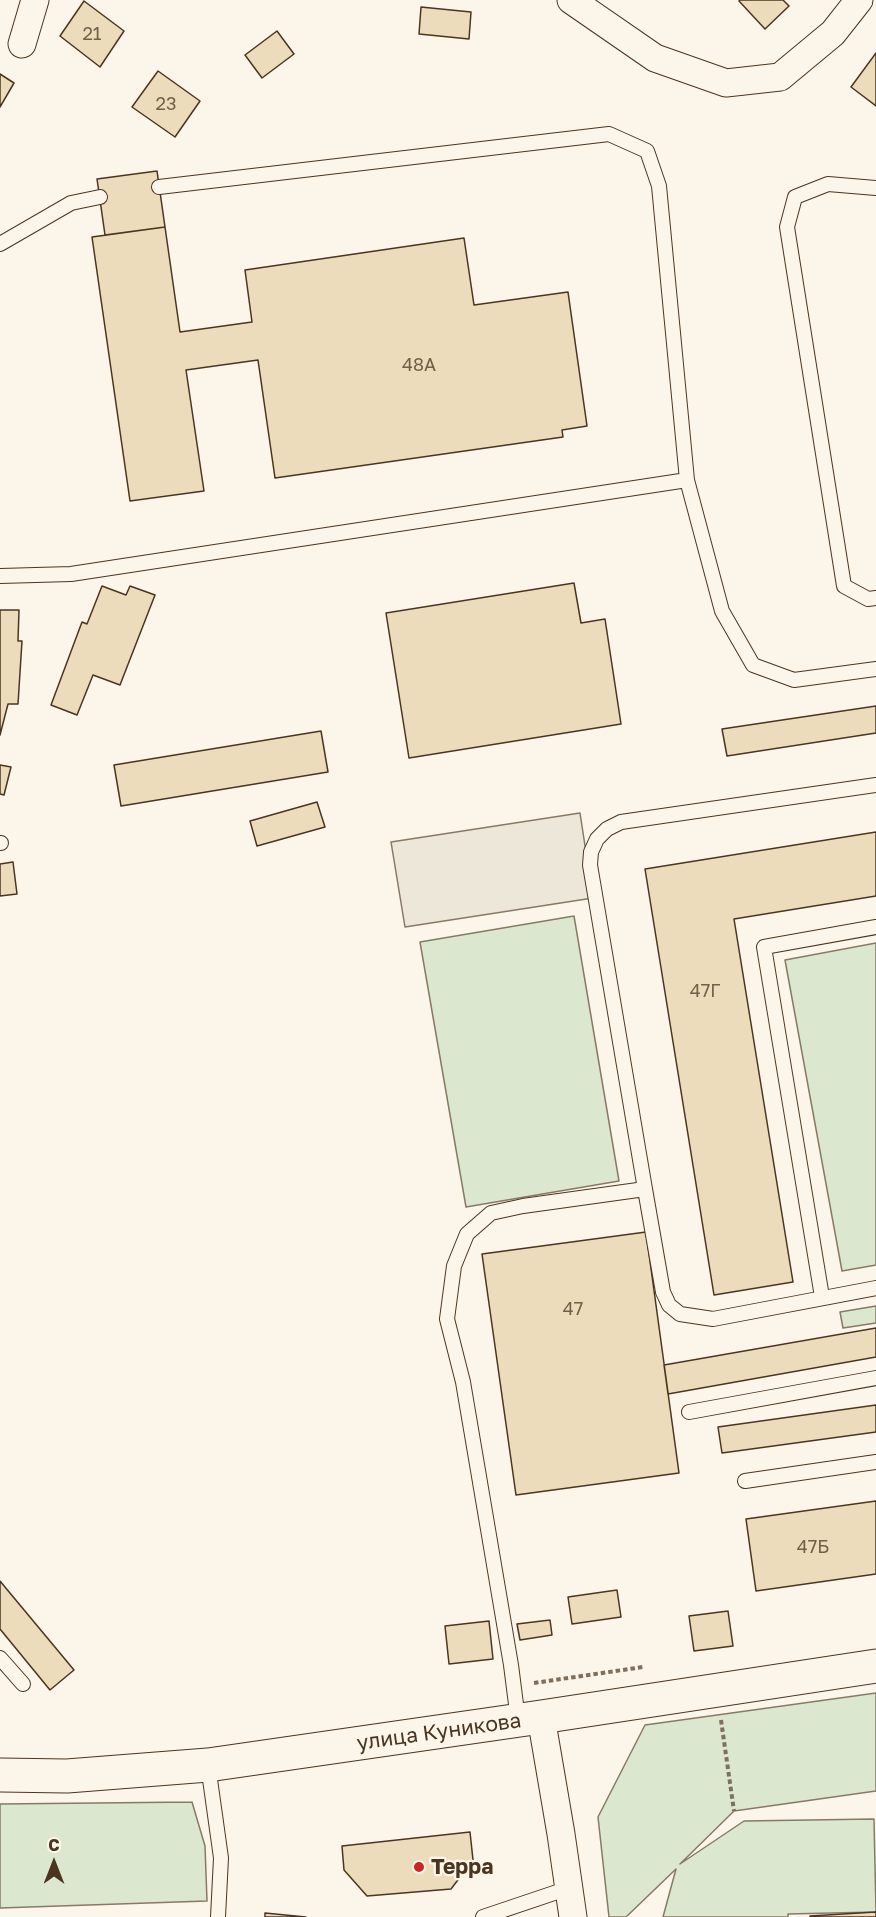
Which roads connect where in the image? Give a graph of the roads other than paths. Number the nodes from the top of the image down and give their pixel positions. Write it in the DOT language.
graph roads {
  1 [pos="35,0"];
  2 [pos="571,0"];
  3 [pos="859,0"];
  4 [pos="22,44"];
  5 [pos="159,187"];
  6 [pos="876,188"];
  7 [pos="100,197"];
  8 [pos="0,244"];
  9 [pos="687,480"];
  10 [pos="0,576"];
  11 [pos="876,598"];
  12 [pos="876,669"];
  13 [pos="876,785"];
  14 [pos="876,927"];
  15 [pos="645,1189"];
  16 [pos="876,1288"];
  17 [pos="822,1297"];
  18 [pos="876,1378"];
  19 [pos="689,1412"];
  20 [pos="876,1462"];
  21 [pos="745,1481"];
  22 [pos="0,1658"];
  23 [pos="876,1666"];
  24 [pos="22,1684"];
  25 [pos="529,1719"];
  26 [pos="208,1765"];
  27 [pos="0,1775"];
  28 [pos="569,1888"];
  29 [pos="219,1917"];
  30 [pos="483,1917"];
  31 [pos="573,1917"];
  1 -- 4 [label="street"];
  2 -- 3 [label="street"];
  5 -- 9 [label="lane"];
  6 -- 11 [label="lane"];
  7 -- 8 [label="lane"];
  9 -- 10 [label="lane"];
  9 -- 12 [label="lane"];
  13 -- 15 [label="lane"];
  14 -- 17 [label="lane"];
  15 -- 17 [label="lane"];
  15 -- 25 [label="lane"];
  16 -- 17 [label="lane"];
  18 -- 19 [label="lane"];
  20 -- 21 [label="lane"];
  22 -- 24 [label="lane"];
  23 -- 25 [label="street, улица Куникова"];
  25 -- 26 [label="street, улица Куникова"];
  25 -- 28 [label="street"];
  26 -- 27 [label="street, улица Куникова"];
  26 -- 29 [label="lane"];
  28 -- 30 [label="lane"];
  28 -- 31 [label="street"];
}
